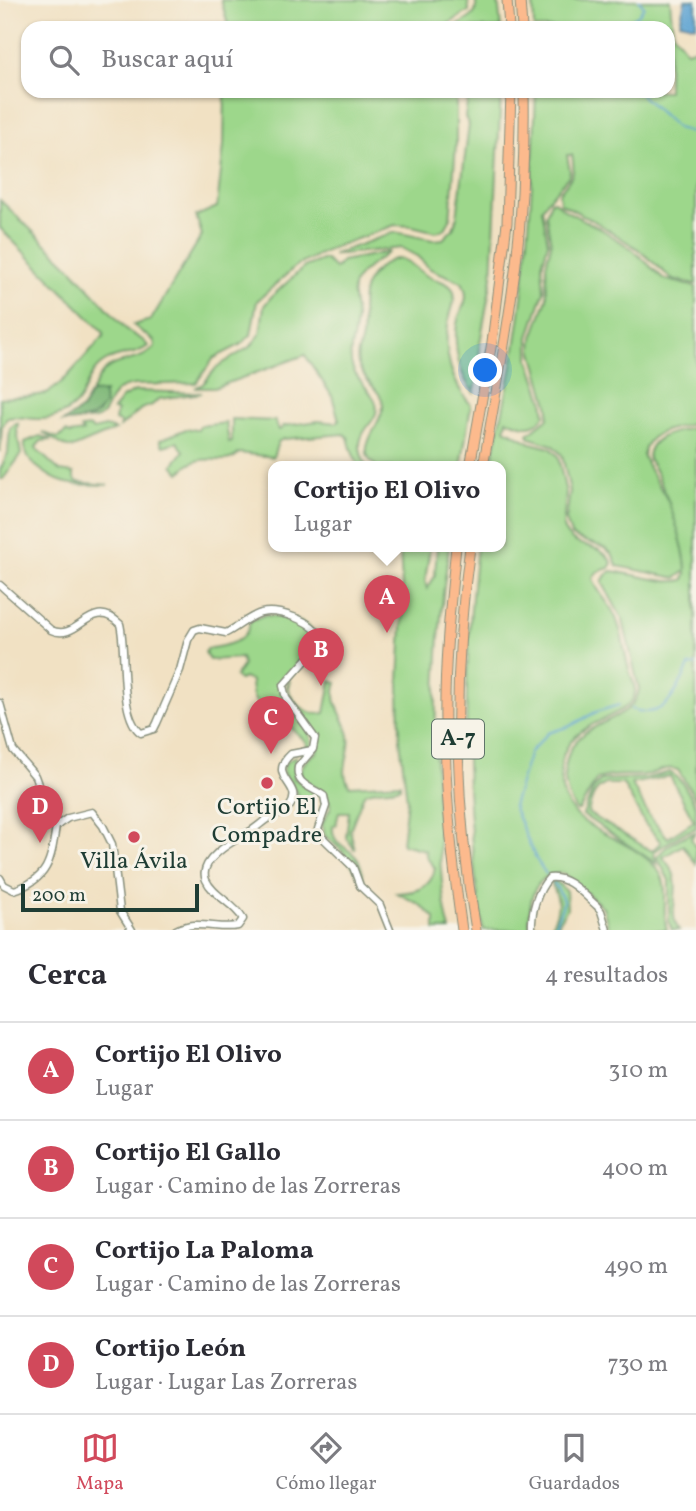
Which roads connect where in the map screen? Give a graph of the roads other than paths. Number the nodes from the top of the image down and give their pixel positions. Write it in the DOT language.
graph roads {
  1 [pos="507,0"];
  2 [pos="520,0"];
  3 [pos="508,21"];
  4 [pos="522,21"];
  5 [pos="511,98"];
  6 [pos="524,98"];
  7 [pos="471,461"];
  8 [pos="484,461"];
  9 [pos="456,552"];
  10 [pos="469,552"];
  11 [pos="1,586"];
  12 [pos="0,703"];
  13 [pos="313,750"];
  14 [pos="58,825"];
  15 [pos="0,878"];
  16 [pos="132,930"];
  17 [pos="176,930"];
  18 [pos="390,930"];
  19 [pos="462,930"];
  20 [pos="476,930"];
  21 [pos="532,930"];
  22 [pos="607,930"];
  1 -- 3 [label="highway"];
  2 -- 4 [label="highway"];
  5 -- 7 [label="highway"];
  6 -- 8 [label="highway"];
  9 -- 19 [label="highway, A-7"];
  10 -- 20 [label="highway, A-7"];
  11 -- 13 [label="street"];
  12 -- 14 [label="street"];
  13 -- 17 [label="street"];
  13 -- 18 [label="street"];
  14 -- 15 [label="street"];
  14 -- 16 [label="street"];
  21 -- 22 [label="street"];
}
